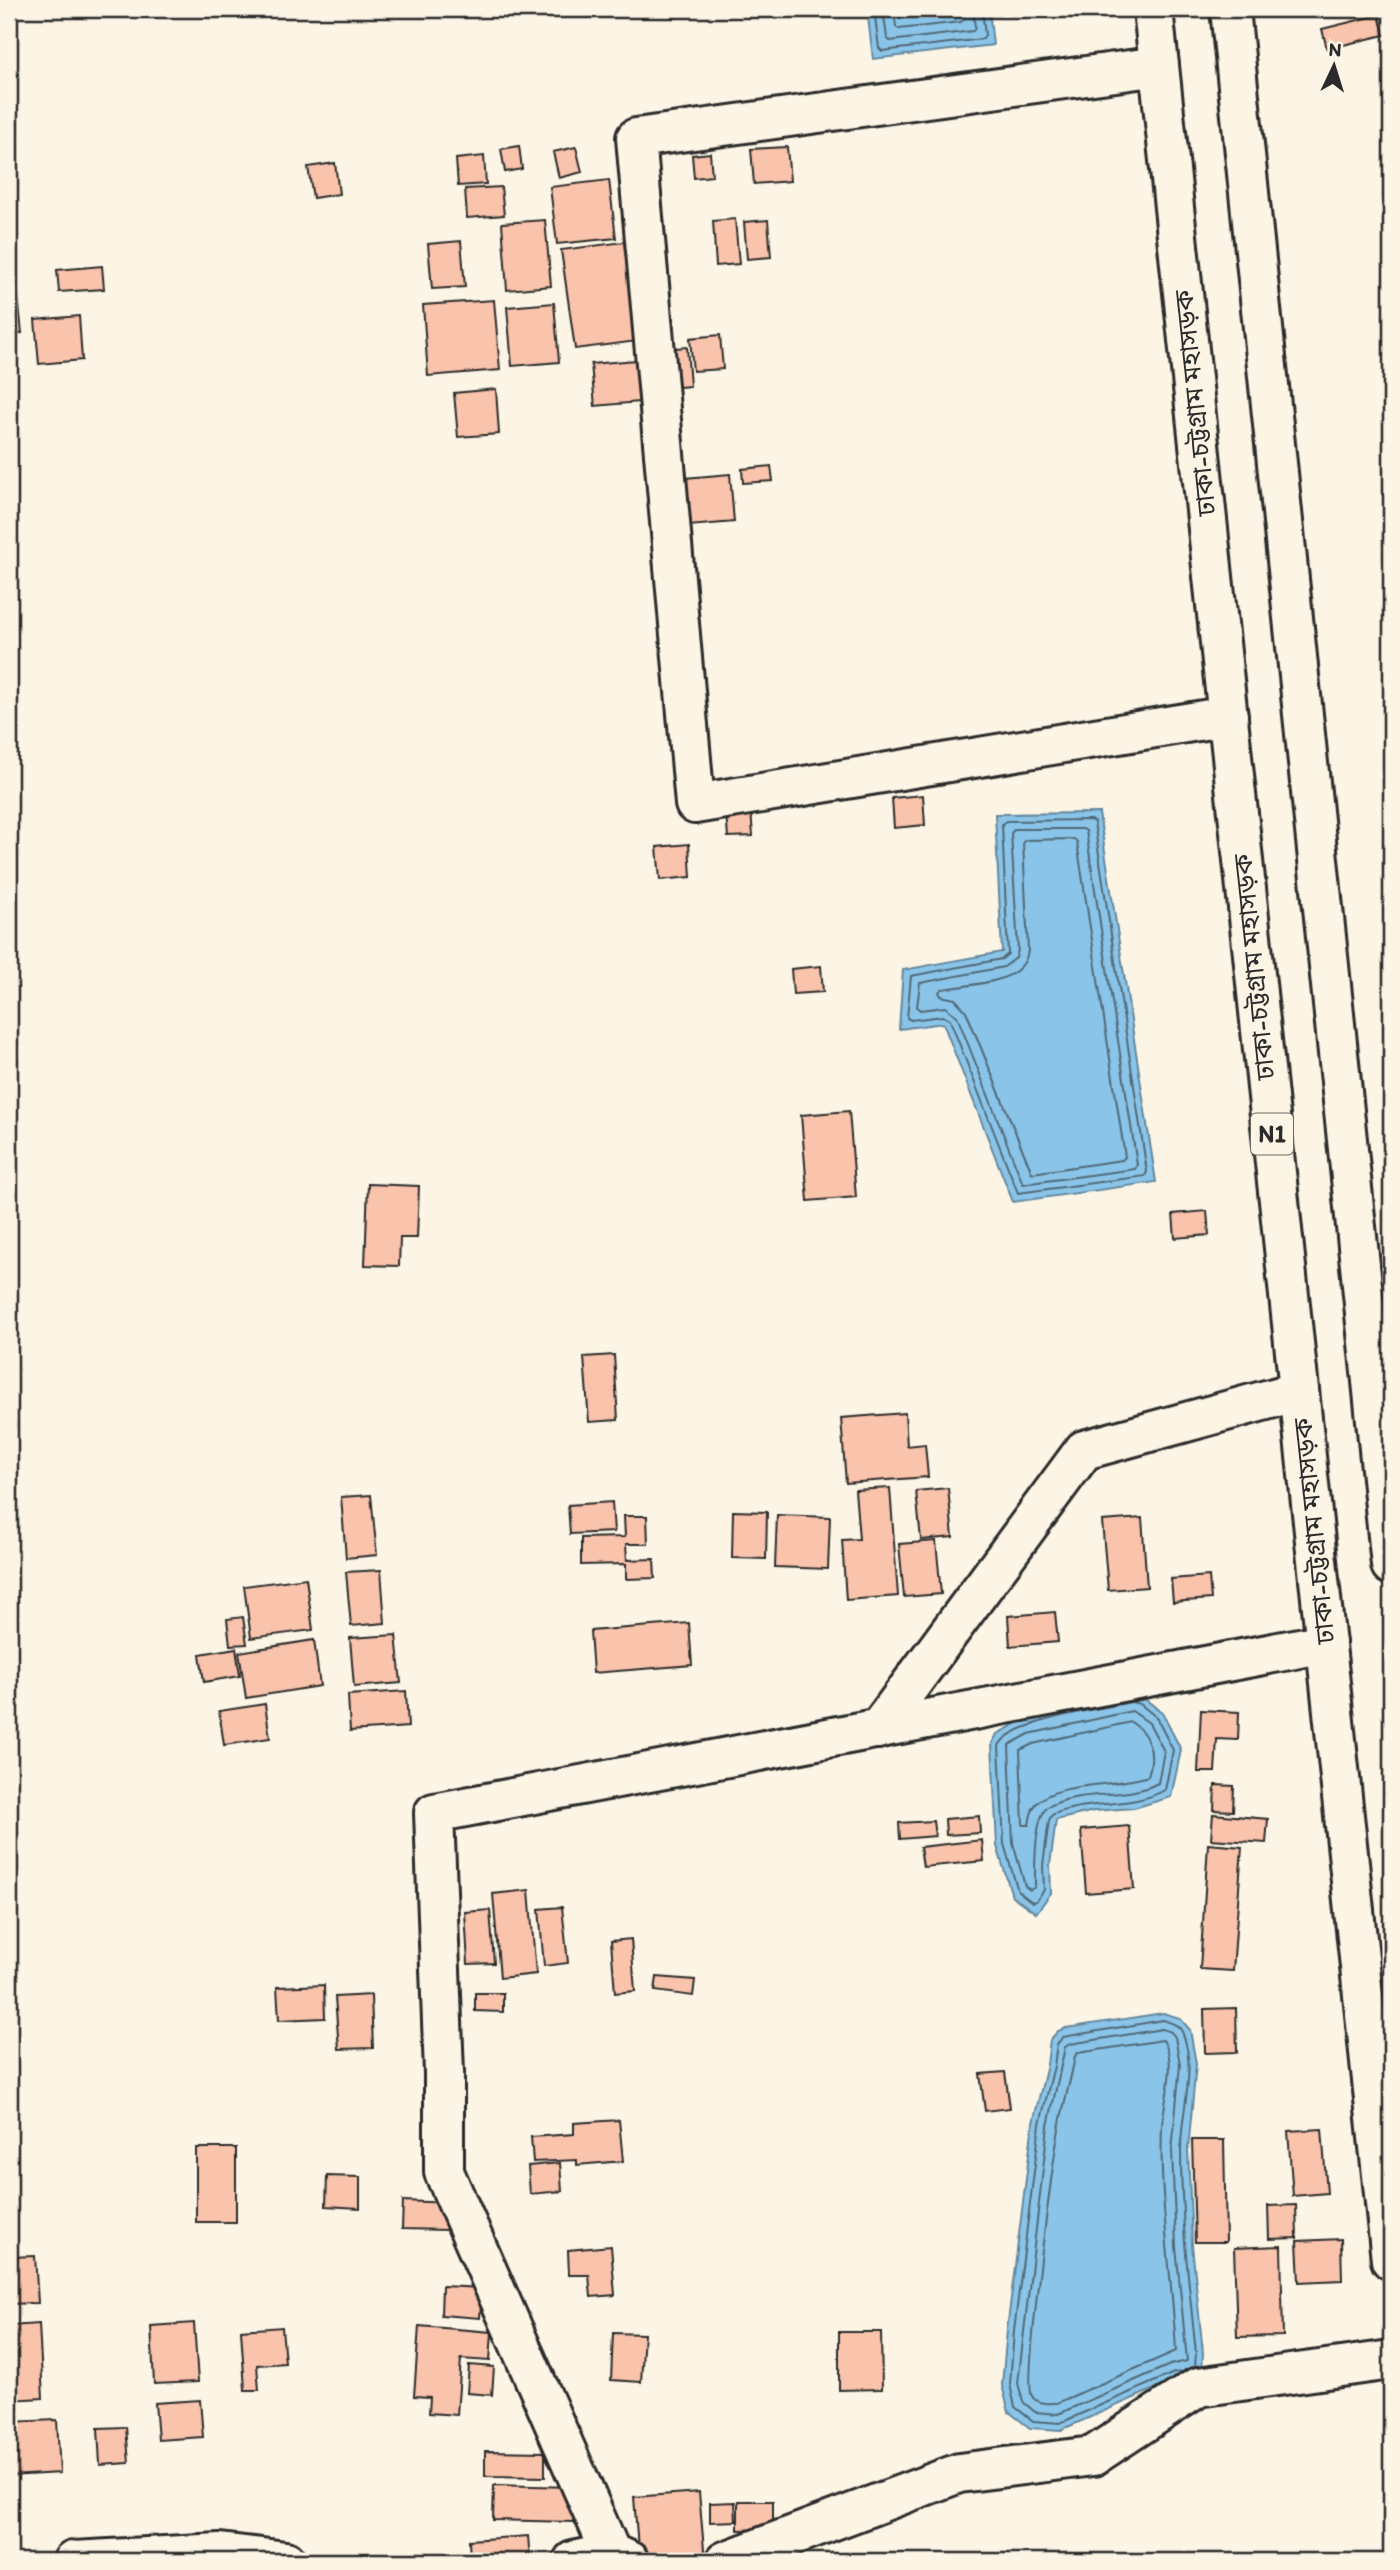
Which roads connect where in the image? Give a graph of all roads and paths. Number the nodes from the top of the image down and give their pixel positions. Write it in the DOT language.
graph roads {
  1 [pos="1153,9"];
  2 [pos="1230,9"];
  3 [pos="1159,66"];
  4 [pos="1228,716"];
  5 [pos="1299,1391"];
  6 [pos="1391,1565"];
  7 [pos="1326,1643"];
  8 [pos="878,1729"];
  9 [pos="1391,2260"];
  10 [pos="1391,2360"];
  11 [pos="620,2557"];
  12 [pos="73,2561"];
  13 [pos="286,2561"];
  14 [pos="573,2561"];
  15 [pos="725,2561"];
  1 -- 3 [label="main road, ঢাকা-চট্টগ্রাম মহাসড়ক / N1"];
  2 -- 6 [label="main road"];
  3 -- 4 [label="main road, ঢাকা-চট্টগ্রাম মহাসড়ক / N1"];
  3 -- 4 [label="main road"];
  4 -- 5 [label="main road, ঢাকা-চট্টগ্রাম মহাসড়ক / N1"];
  5 -- 7 [label="main road, ঢাকা-চট্টগ্রাম মহাসড়ক / N1"];
  5 -- 8 [label="main road"];
  7 -- 8 [label="main road"];
  7 -- 9 [label="main road, ঢাকা-চট্টগ্রাম মহাসড়ক / N1"];
  8 -- 11 [label="main road"];
  10 -- 15 [label="main road"];
  11 -- 14 [label="main road"];
  12 -- 13 [label="main road"];
}
